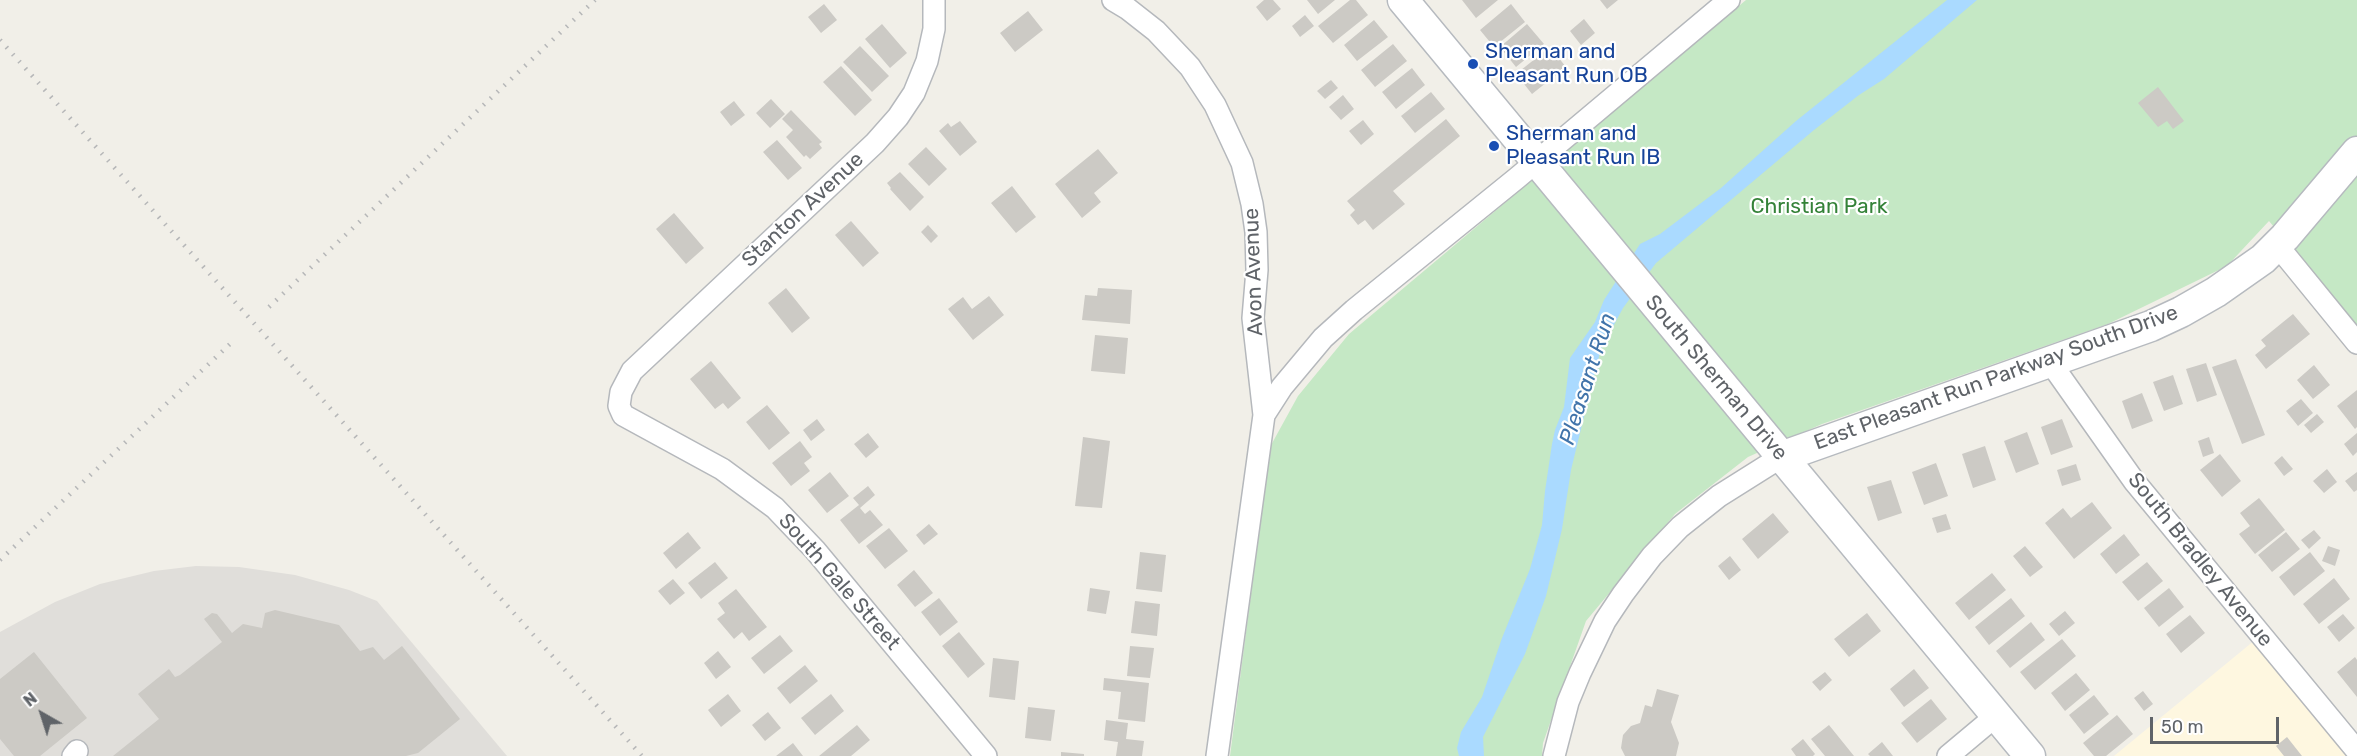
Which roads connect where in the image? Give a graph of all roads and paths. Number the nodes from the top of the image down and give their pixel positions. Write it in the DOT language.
graph roads {
  1 [pos="934,0"];
  2 [pos="1113,0"];
  3 [pos="1403,0"];
  4 [pos="1729,0"];
  5 [pos="2357,152"];
  6 [pos="1537,162"];
  7 [pos="2277,246"];
  8 [pos="2357,343"];
  9 [pos="2050,362"];
  10 [pos="621,392"];
  11 [pos="1264,415"];
  12 [pos="1781,457"];
  13 [pos="1997,715"];
  14 [pos="2357,751"];
  15 [pos="986,756"];
  16 [pos="1217,756"];
  17 [pos="1554,756"];
  18 [pos="1948,756"];
  19 [pos="2030,756"];
  1 -- 10 [label="street, Stanton Avenue"];
  2 -- 11 [label="street, Avon Avenue"];
  3 -- 6 [label="main road, South Sherman Drive"];
  4 -- 6 [label="street"];
  5 -- 7 [label="main road, East Pleasant Run Parkway South Drive"];
  6 -- 11 [label="street"];
  6 -- 12 [label="main road, South Sherman Drive"];
  7 -- 8 [label="street"];
  7 -- 9 [label="main road, East Pleasant Run Parkway South Drive"];
  9 -- 12 [label="main road, East Pleasant Run Parkway South Drive"];
  9 -- 14 [label="street, South Bradley Avenue"];
  10 -- 15 [label="street, South Gale Street"];
  11 -- 16 [label="street"];
  12 -- 13 [label="main road, South Sherman Drive"];
  12 -- 17 [label="street, East Pleasant Run Parkway South Drive"];
  13 -- 18 [label="street"];
  13 -- 19 [label="main road, South Sherman Drive"];
}
